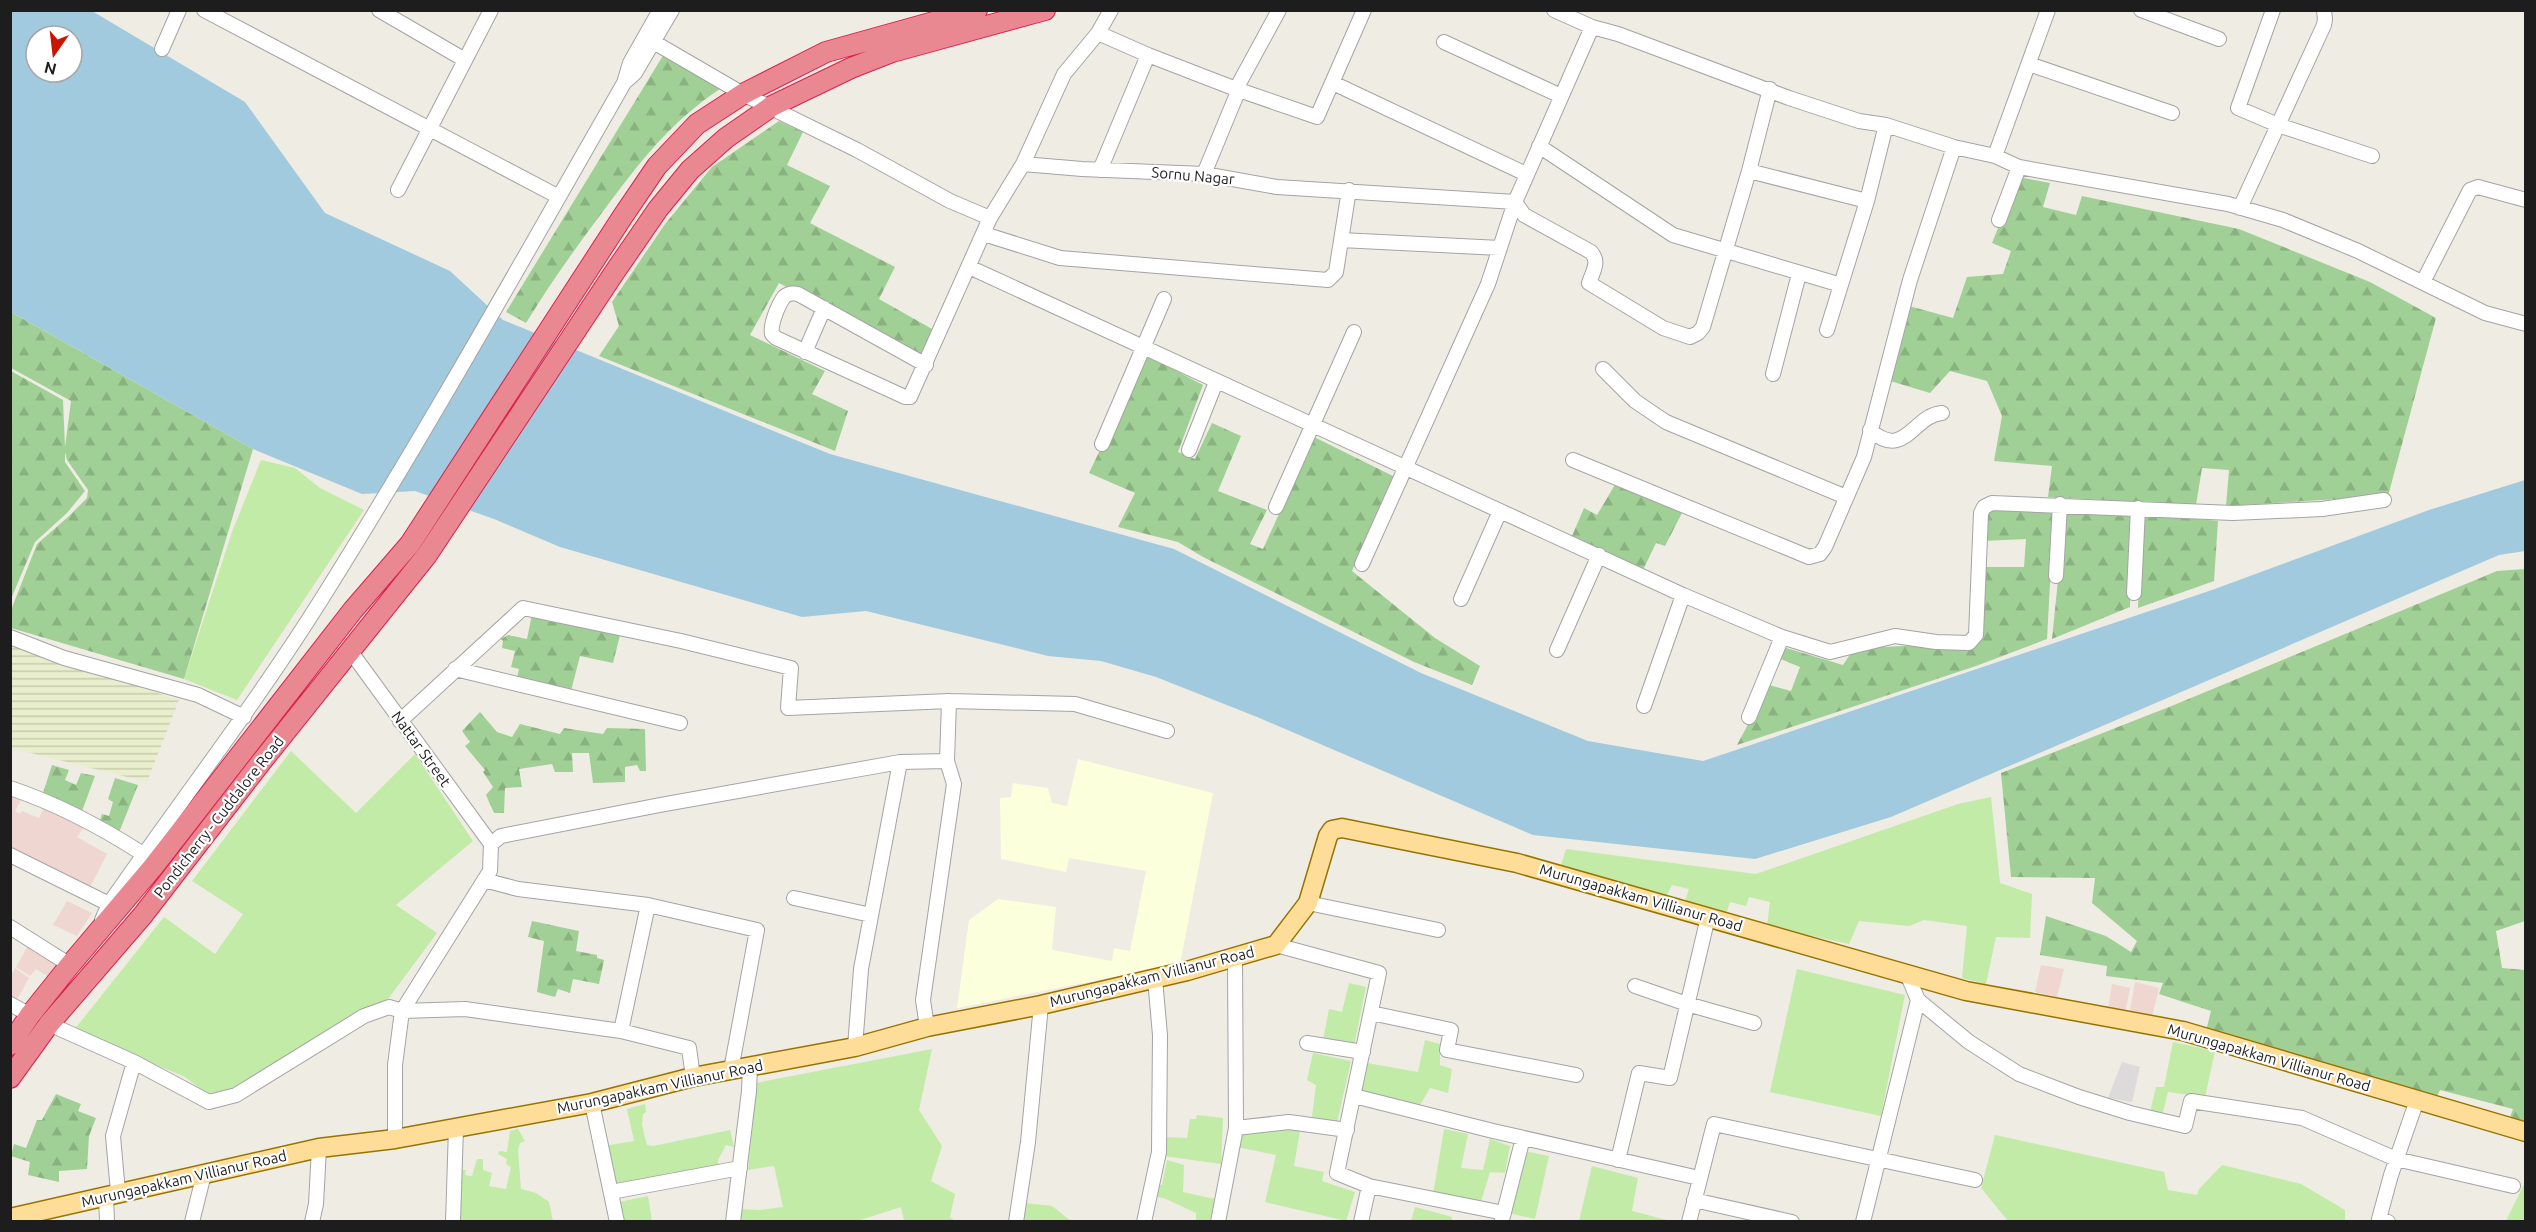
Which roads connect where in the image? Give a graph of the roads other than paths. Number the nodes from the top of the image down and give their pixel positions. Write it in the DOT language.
graph roads {
  1 [pos="179,10"];
  2 [pos="204,10"];
  3 [pos="379,10"];
  4 [pos="491,10"];
  5 [pos="660,10"];
  6 [pos="672,10"];
  7 [pos="977,10"];
  8 [pos="1045,10"];
  9 [pos="1111,10"];
  10 [pos="1364,10"];
  11 [pos="1554,10"];
  12 [pos="2048,10"];
  13 [pos="2141,10"];
  14 [pos="2273,10"];
  15 [pos="2324,10"];
  16 [pos="1278,11"];
  17 [pos="1592,27"];
  18 [pos="1098,33"];
  19 [pos="2219,39"];
  20 [pos="649,40"];
  21 [pos="1444,42"];
  22 [pos="162,49"];
  23 [pos="1148,55"];
  24 [pos="465,60"];
  25 [pos="2029,64"];
  26 [pos="1333,83"];
  27 [pos="1236,89"];
  28 [pos="1770,89"];
  29 [pos="743,94"];
  30 [pos="1561,96"];
  31 [pos="772,106"];
  32 [pos="2172,112"];
  33 [pos="1886,125"];
  34 [pos="2278,125"];
  35 [pos="430,128"];
  36 [pos="1539,146"];
  37 [pos="1954,147"];
  38 [pos="1995,156"];
  39 [pos="2372,156"];
  40 [pos="1023,164"];
  41 [pos="2019,167"];
  42 [pos="1100,170"];
  43 [pos="1749,171"];
  44 [pos="1204,174"];
  45 [pos="1526,174"];
  46 [pos="398,190"];
  47 [pos="1349,190"];
  48 [pos="559,197"];
  49 [pos="2526,200"];
  50 [pos="1867,201"];
  51 [pos="1515,202"];
  52 [pos="2240,208"];
  53 [pos="990,218"];
  54 [pos="1999,220"];
  55 [pos="984,234"];
  56 [pos="1341,240"];
  57 [pos="1500,248"];
  58 [pos="1724,252"];
  59 [pos="969,267"];
  60 [pos="1799,274"];
  61 [pos="2423,282"];
  62 [pos="1841,285"];
  63 [pos="1164,299"];
  64 [pos="824,308"];
  65 [pos="2526,324"];
  66 [pos="1827,330"];
  67 [pos="1354,332"];
  68 [pos="1142,348"];
  69 [pos="805,352"];
  70 [pos="926,365"];
  71 [pos="1603,369"];
  72 [pos="1773,374"];
  73 [pos="1216,382"];
  74 [pos="1942,413"];
  75 [pos="1313,424"];
  76 [pos="1870,430"];
  77 [pos="1102,444"];
  78 [pos="1189,450"];
  79 [pos="1573,460"];
  80 [pos="1406,470"];
  81 [pos="1846,497"];
  82 [pos="2384,500"];
  83 [pos="2060,504"];
  84 [pos="1276,507"];
  85 [pos="2138,508"];
  86 [pos="1500,511"];
  87 [pos="1599,555"];
  88 [pos="1362,564"];
  89 [pos="2056,576"];
  90 [pos="2134,593"];
  91 [pos="1683,595"];
  92 [pos="1461,599"];
  93 [pos="10,637"];
  94 [pos="1782,637"];
  95 [pos="1557,650"];
  96 [pos="351,652"];
  97 [pos="455,669"];
  98 [pos="949,701"];
  99 [pos="1644,706"];
  100 [pos="244,717"];
  101 [pos="1749,717"];
  102 [pos="400,721"];
  103 [pos="680,723"];
  104 [pos="1167,731"];
  105 [pos="947,761"];
  106 [pos="900,762"];
  107 [pos="10,788"];
  108 [pos="491,844"];
  109 [pos="143,854"];
  110 [pos="10,855"];
  111 [pos="484,880"];
  112 [pos="794,898"];
  113 [pos="1308,903"];
  114 [pos="109,904"];
  115 [pos="648,905"];
  116 [pos="871,915"];
  117 [pos="1708,917"];
  118 [pos="10,927"];
  119 [pos="1438,930"];
  120 [pos="98,931"];
  121 [pos="1276,945"];
  122 [pos="1235,957"];
  123 [pos="70,965"];
  124 [pos="1907,974"];
  125 [pos="1155,979"];
  126 [pos="1635,986"];
  127 [pos="1918,1000"];
  128 [pos="10,1004"];
  129 [pos="1687,1004"];
  130 [pos="1041,1005"];
  131 [pos="402,1011"];
  132 [pos="1371,1013"];
  133 [pos="30,1015"];
  134 [pos="1754,1023"];
  135 [pos="49,1024"];
  136 [pos="927,1027"];
  137 [pos="621,1031"];
  138 [pos="1307,1043"];
  139 [pos="10,1045"];
  140 [pos="855,1047"];
  141 [pos="1363,1052"];
  142 [pos="134,1062"];
  143 [pos="750,1067"];
  144 [pos="731,1070"];
  145 [pos="1576,1075"];
  146 [pos="693,1077"];
  147 [pos="10,1078"];
  148 [pos="1354,1096"];
  149 [pos="2417,1100"];
  150 [pos="592,1103"];
  151 [pos="456,1128"];
  152 [pos="1236,1128"];
  153 [pos="1347,1130"];
  154 [pos="2526,1132"];
  155 [pos="1523,1138"];
  156 [pos="395,1139"];
  157 [pos="319,1148"];
  158 [pos="1878,1158"];
  159 [pos="2396,1159"];
  160 [pos="1618,1160"];
  161 [pos="740,1168"];
  162 [pos="204,1174"];
  163 [pos="1699,1178"];
  164 [pos="1976,1180"];
  165 [pos="1369,1186"];
  166 [pos="2513,1186"];
  167 [pos="611,1192"];
  168 [pos="112,1194"];
  169 [pos="1694,1200"];
  170 [pos="1503,1217"];
  171 [pos="10,1218"];
  172 [pos="107,1221"];
  173 [pos="192,1221"];
  174 [pos="312,1221"];
  175 [pos="453,1221"];
  176 [pos="617,1221"];
  177 [pos="733,1221"];
  178 [pos="1016,1221"];
  179 [pos="1144,1221"];
  180 [pos="1218,1221"];
  181 [pos="1361,1221"];
  182 [pos="1689,1221"];
  183 [pos="1792,1221"];
  184 [pos="1863,1221"];
  185 [pos="2388,1221"];
  1 -- 22 [label="street"];
  2 -- 35 [label="street"];
  3 -- 24 [label="street"];
  4 -- 24 [label="street"];
  5 -- 20 [label="street"];
  6 -- 20 [label="street"];
  7 -- 29 [label="highway, Pondicherry - Cuddalore Road"];
  8 -- 31 [label="highway, Pondicherry - Cuddalore Road"];
  9 -- 18 [label="street"];
  10 -- 26 [label="street"];
  11 -- 17 [label="street"];
  12 -- 25 [label="street"];
  13 -- 19 [label="street"];
  14 -- 34 [label="street"];
  15 -- 34 [label="street"];
  16 -- 27 [label="street"];
  17 -- 28 [label="street"];
  17 -- 30 [label="street"];
  18 -- 23 [label="street"];
  18 -- 40 [label="street"];
  20 -- 29 [label="street"];
  20 -- 48 [label="street"];
  21 -- 30 [label="street"];
  23 -- 27 [label="street"];
  23 -- 42 [label="street"];
  24 -- 35 [label="street"];
  25 -- 32 [label="street"];
  25 -- 38 [label="street"];
  26 -- 27 [label="street"];
  26 -- 45 [label="street"];
  27 -- 44 [label="street"];
  28 -- 33 [label="street"];
  28 -- 43 [label="street"];
  29 -- 31 [label="street"];
  29 -- 120 [label="highway, Pondicherry - Cuddalore Road"];
  30 -- 36 [label="street"];
  31 -- 53 [label="street"];
  31 -- 96 [label="highway, Pondicherry - Cuddalore Road"];
  33 -- 37 [label="street"];
  33 -- 50 [label="street"];
  34 -- 39 [label="street"];
  34 -- 52 [label="street"];
  35 -- 46 [label="street"];
  35 -- 48 [label="street"];
  36 -- 45 [label="street"];
  36 -- 58 [label="street"];
  37 -- 38 [label="street"];
  37 -- 76 [label="street"];
  38 -- 41 [label="street"];
  40 -- 42 [label="street, Sornu Nagar"];
  40 -- 53 [label="street"];
  41 -- 52 [label="street"];
  41 -- 54 [label="street"];
  42 -- 44 [label="street, Sornu Nagar"];
  43 -- 50 [label="street"];
  43 -- 58 [label="street"];
  44 -- 47 [label="street, Sornu Nagar"];
  45 -- 51 [label="street"];
  47 -- 51 [label="street, Sornu Nagar"];
  47 -- 56 [label="street"];
  48 -- 100 [label="street"];
  49 -- 61 [label="street"];
  50 -- 62 [label="street"];
  51 -- 57 [label="street"];
  51 -- 58 [label="street"];
  52 -- 61 [label="street"];
  53 -- 55 [label="street"];
  55 -- 56 [label="street"];
  55 -- 59 [label="street"];
  56 -- 57 [label="street"];
  57 -- 80 [label="street"];
  58 -- 60 [label="street"];
  59 -- 68 [label="street"];
  59 -- 70 [label="street"];
  60 -- 62 [label="street"];
  60 -- 72 [label="street"];
  61 -- 65 [label="street"];
  62 -- 66 [label="street"];
  63 -- 68 [label="street"];
  64 -- 69 [label="street"];
  64 -- 69 [label="street"];
  64 -- 70 [label="street"];
  67 -- 75 [label="street"];
  68 -- 73 [label="street"];
  68 -- 77 [label="street"];
  69 -- 70 [label="street"];
  71 -- 81 [label="street"];
  73 -- 75 [label="street"];
  73 -- 78 [label="street"];
  74 -- 76 [label="street"];
  75 -- 80 [label="street"];
  75 -- 84 [label="street"];
  76 -- 81 [label="street"];
  79 -- 81 [label="street"];
  80 -- 86 [label="street"];
  80 -- 88 [label="street"];
  82 -- 85 [label="street"];
  83 -- 85 [label="street"];
  83 -- 89 [label="street"];
  83 -- 94 [label="street"];
  85 -- 90 [label="street"];
  86 -- 87 [label="street"];
  86 -- 92 [label="street"];
  87 -- 91 [label="street"];
  87 -- 95 [label="street"];
  91 -- 94 [label="street"];
  91 -- 99 [label="street"];
  93 -- 100 [label="street"];
  94 -- 101 [label="street"];
  96 -- 102 [label="street, Nattar Street"];
  96 -- 135 [label="highway, Pondicherry - Cuddalore Road"];
  97 -- 98 [label="street"];
  97 -- 102 [label="street"];
  97 -- 103 [label="street"];
  98 -- 104 [label="street"];
  98 -- 105 [label="street"];
  100 -- 109 [label="street"];
  102 -- 108 [label="street, Nattar Street"];
  105 -- 106 [label="street"];
  105 -- 136 [label="street"];
  106 -- 108 [label="street"];
  106 -- 116 [label="street"];
  107 -- 109 [label="street"];
  108 -- 111 [label="street"];
  109 -- 114 [label="street"];
  110 -- 114 [label="street"];
  111 -- 115 [label="street"];
  111 -- 131 [label="street"];
  112 -- 116 [label="street"];
  113 -- 117 [label="main road, Murungapakkam Villianur Road"];
  113 -- 119 [label="street"];
  113 -- 121 [label="main road, Murungapakkam Villianur Road"];
  114 -- 120 [label="street"];
  115 -- 137 [label="street"];
  115 -- 144 [label="street"];
  116 -- 140 [label="street"];
  117 -- 124 [label="main road, Murungapakkam Villianur Road"];
  117 -- 129 [label="street"];
  118 -- 123 [label="street"];
  120 -- 123 [label="highway, Pondicherry - Cuddalore Road"];
  121 -- 122 [label="main road, Murungapakkam Villianur Road"];
  121 -- 132 [label="street"];
  122 -- 125 [label="main road, Murungapakkam Villianur Road"];
  122 -- 152 [label="street"];
  123 -- 133 [label="highway, Pondicherry - Cuddalore Road"];
  124 -- 127 [label="street"];
  124 -- 149 [label="main road, Murungapakkam Villianur Road"];
  125 -- 130 [label="main road, Murungapakkam Villianur Road"];
  125 -- 179 [label="street"];
  126 -- 129 [label="street"];
  127 -- 158 [label="street"];
  127 -- 159 [label="street"];
  128 -- 133 [label="street"];
  129 -- 134 [label="street"];
  129 -- 160 [label="street"];
  130 -- 136 [label="main road, Murungapakkam Villianur Road"];
  130 -- 178 [label="street"];
  131 -- 137 [label="street"];
  131 -- 142 [label="street"];
  131 -- 156 [label="street"];
  132 -- 141 [label="street"];
  132 -- 145 [label="street"];
  133 -- 139 [label="highway, Pondicherry - Cuddalore Road"];
  135 -- 142 [label="street"];
  135 -- 147 [label="highway, Pondicherry - Cuddalore Road"];
  136 -- 140 [label="main road, Murungapakkam Villianur Road"];
  137 -- 146 [label="street"];
  138 -- 141 [label="street"];
  140 -- 143 [label="main road, Murungapakkam Villianur Road"];
  141 -- 148 [label="street"];
  142 -- 168 [label="street"];
  143 -- 144 [label="main road, Murungapakkam Villianur Road"];
  143 -- 161 [label="street"];
  144 -- 146 [label="main road, Murungapakkam Villianur Road"];
  146 -- 150 [label="main road, Murungapakkam Villianur Road"];
  148 -- 153 [label="street"];
  148 -- 155 [label="street"];
  149 -- 154 [label="main road, Murungapakkam Villianur Road"];
  149 -- 159 [label="street"];
  150 -- 151 [label="main road, Murungapakkam Villianur Road"];
  150 -- 167 [label="street"];
  151 -- 156 [label="main road, Murungapakkam Villianur Road"];
  151 -- 175 [label="street"];
  152 -- 153 [label="street"];
  152 -- 180 [label="street"];
  153 -- 165 [label="street"];
  155 -- 160 [label="street"];
  155 -- 170 [label="street"];
  156 -- 157 [label="main road, Murungapakkam Villianur Road"];
  157 -- 162 [label="main road, Murungapakkam Villianur Road"];
  157 -- 174 [label="street"];
  158 -- 163 [label="street"];
  158 -- 164 [label="street"];
  158 -- 184 [label="street"];
  159 -- 166 [label="street"];
  159 -- 185 [label="street"];
  160 -- 163 [label="street"];
  161 -- 167 [label="street"];
  161 -- 177 [label="street"];
  162 -- 168 [label="main road, Murungapakkam Villianur Road"];
  162 -- 173 [label="street"];
  163 -- 169 [label="street"];
  165 -- 170 [label="street"];
  165 -- 181 [label="street"];
  167 -- 176 [label="street"];
  168 -- 171 [label="main road, Murungapakkam Villianur Road"];
  168 -- 172 [label="street"];
  169 -- 182 [label="street"];
  169 -- 183 [label="street"];
}
